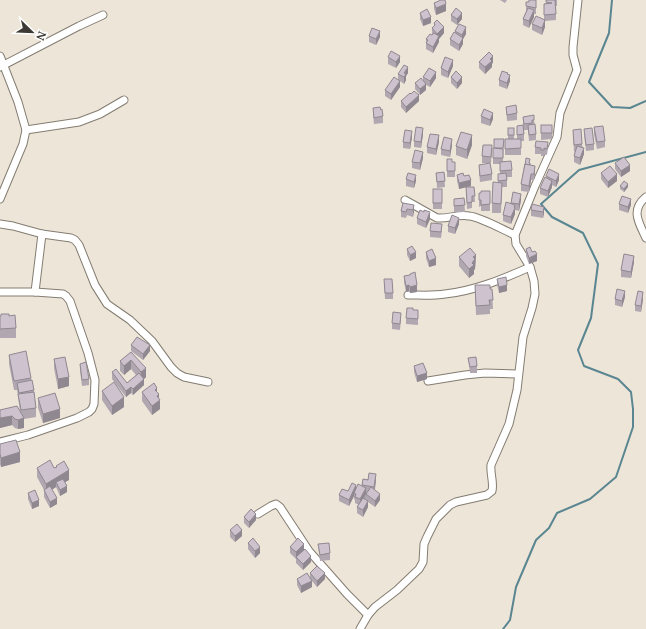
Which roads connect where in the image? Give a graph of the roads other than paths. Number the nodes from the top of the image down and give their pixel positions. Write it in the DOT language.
graph roads {
  1 [pos="578,0"];
  2 [pos="103,15"];
  3 [pos="0,56"];
  4 [pos="2,66"];
  5 [pos="124,100"];
  6 [pos="26,130"];
  7 [pos="646,197"];
  8 [pos="0,199"];
  9 [pos="405,200"];
  10 [pos="0,224"];
  11 [pos="42,234"];
  12 [pos="515,235"];
  13 [pos="646,238"];
  14 [pos="530,267"];
  15 [pos="0,292"];
  16 [pos="35,292"];
  17 [pos="408,295"];
  18 [pos="518,374"];
  19 [pos="428,381"];
  20 [pos="208,382"];
  21 [pos="0,442"];
  22 [pos="258,514"];
  23 [pos="368,615"];
  24 [pos="360,629"];
  1 -- 12 [label="street"];
  2 -- 4 [label="street"];
  3 -- 4 [label="street"];
  4 -- 6 [label="street"];
  5 -- 6 [label="street"];
  6 -- 8 [label="street"];
  7 -- 13 [label="street"];
  9 -- 12 [label="street"];
  10 -- 11 [label="street"];
  11 -- 16 [label="street"];
  11 -- 20 [label="street"];
  12 -- 14 [label="street"];
  14 -- 17 [label="street"];
  14 -- 18 [label="street"];
  15 -- 16 [label="street"];
  16 -- 21 [label="street"];
  18 -- 19 [label="street"];
  18 -- 23 [label="street"];
  22 -- 23 [label="street"];
  23 -- 24 [label="street"];
}
